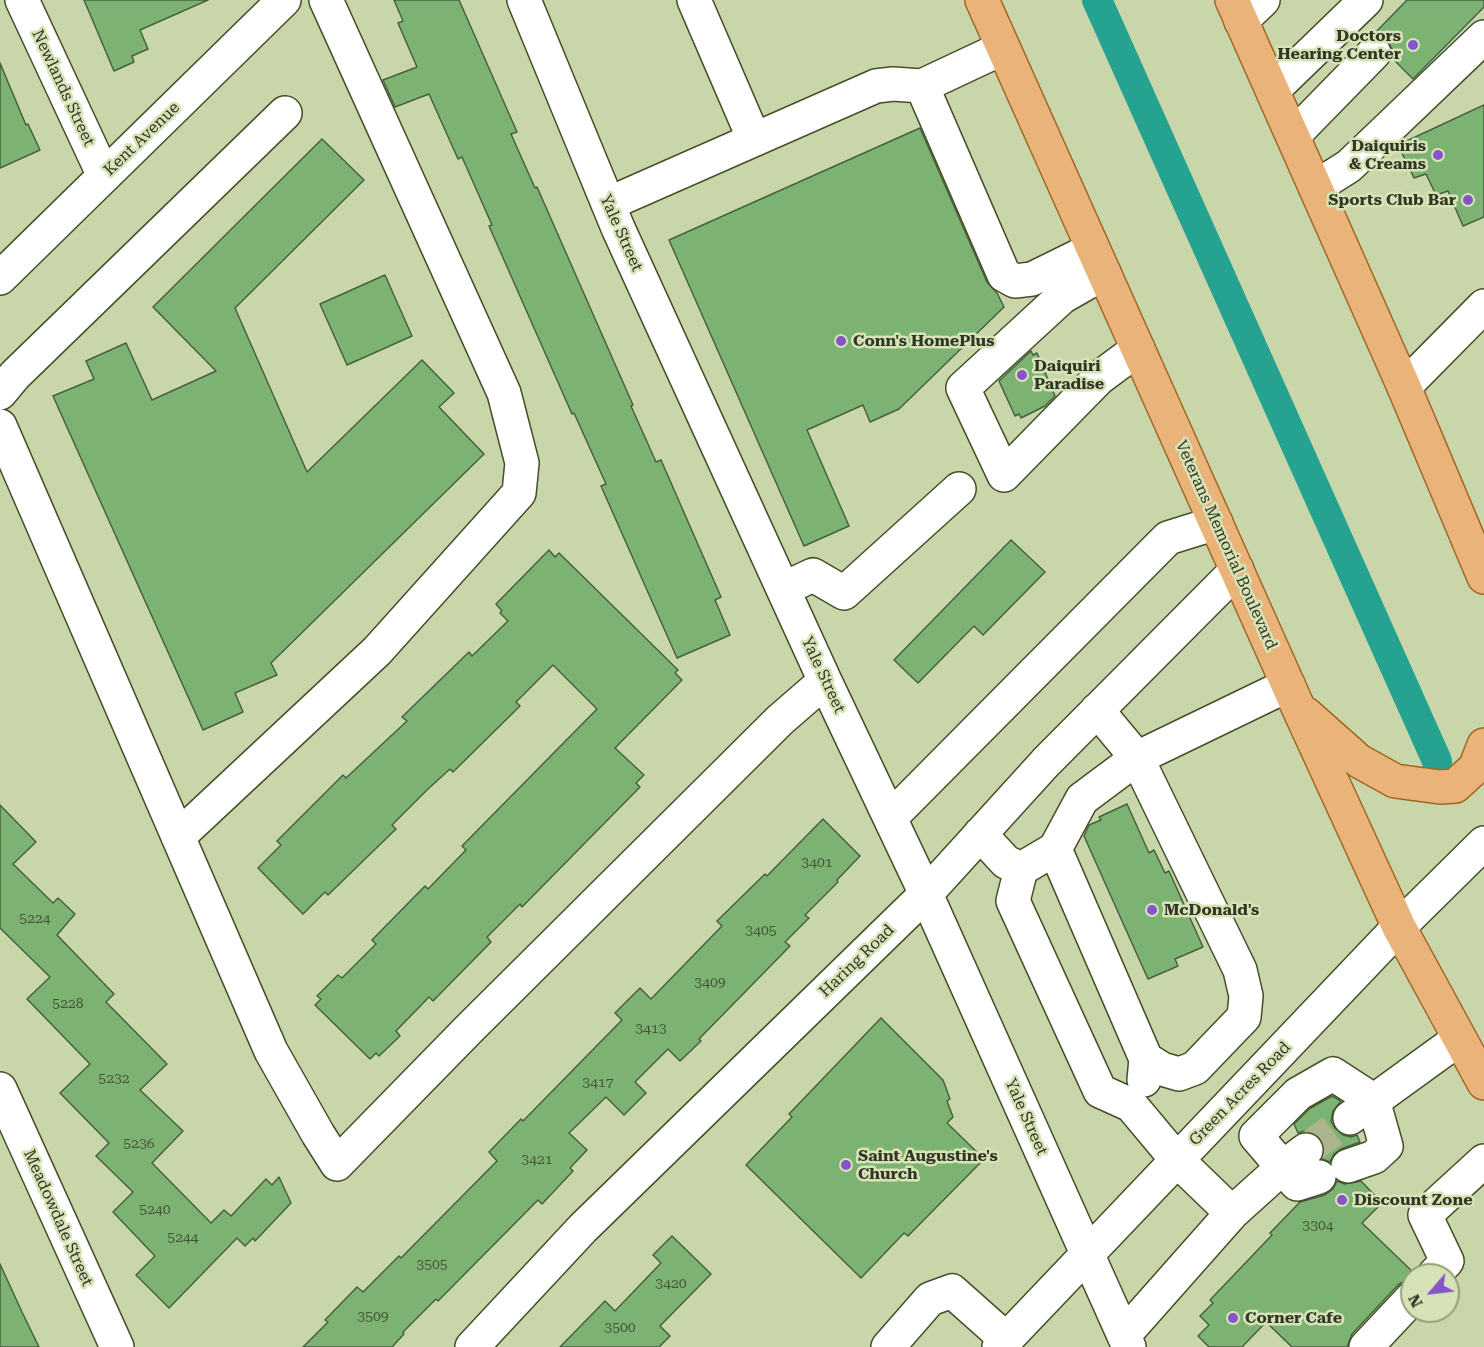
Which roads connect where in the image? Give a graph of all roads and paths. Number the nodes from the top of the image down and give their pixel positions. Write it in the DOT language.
graph roads {
  1 [pos="22,0"];
  2 [pos="284,0"];
  3 [pos="326,0"];
  4 [pos="524,0"];
  5 [pos="694,0"];
  6 [pos="982,0"];
  7 [pos="1366,0"];
  8 [pos="1245,7"];
  9 [pos="1484,37"];
  10 [pos="1004,48"];
  11 [pos="1374,53"];
  12 [pos="922,87"];
  13 [pos="1273,90"];
  14 [pos="285,113"];
  15 [pos="1293,136"];
  16 [pos="754,139"];
  17 [pos="104,176"];
  18 [pos="1316,187"];
  19 [pos="608,204"];
  20 [pos="1099,261"];
  21 [pos="0,278"];
  22 [pos="1484,306"];
  23 [pos="1138,349"];
  24 [pos="1404,387"];
  25 [pos="0,393"];
  26 [pos="0,426"];
  27 [pos="959,489"];
  28 [pos="1216,523"];
  29 [pos="1237,570"];
  30 [pos="1484,577"];
  31 [pos="783,589"];
  32 [pos="825,681"];
  33 [pos="1293,696"];
  34 [pos="1097,710"];
  35 [pos="1484,745"];
  36 [pos="1137,758"];
  37 [pos="890,818"];
  38 [pos="980,834"];
  39 [pos="178,837"];
  40 [pos="1484,843"];
  41 [pos="1055,849"];
  42 [pos="1021,869"];
  43 [pos="926,894"];
  44 [pos="1399,927"];
  45 [pos="1459,1039"];
  46 [pos="1146,1059"];
  47 [pos="1484,1083"];
  48 [pos="0,1089"];
  49 [pos="1131,1105"];
  50 [pos="1227,1106"];
  51 [pos="1361,1109"];
  52 [pos="1256,1136"];
  53 [pos="1177,1160"];
  54 [pos="1484,1161"];
  55 [pos="1314,1165"];
  56 [pos="1232,1213"];
  57 [pos="1089,1255"];
  58 [pos="1445,1263"];
  59 [pos="1400,1311"];
  60 [pos="1126,1341"];
  61 [pos="1003,1343"];
  62 [pos="117,1347"];
  63 [pos="472,1347"];
  64 [pos="888,1347"];
  65 [pos="1366,1347"];
  1 -- 17 [label="street, Newlands Street"];
  2 -- 17 [label="street, Kent Avenue"];
  3 -- 39 [label="street"];
  4 -- 19 [label="street, Yale Street"];
  5 -- 16 [label="street"];
  6 -- 10 [label="main road, Veterans Memorial Boulevard"];
  7 -- 13 [label="street"];
  8 -- 13 [label="main road"];
  9 -- 18 [label="street"];
  10 -- 12 [label="street"];
  10 -- 20 [label="main road, Veterans Memorial Boulevard"];
  11 -- 15 [label="street"];
  12 -- 16 [label="street"];
  12 -- 20 [label="street"];
  13 -- 15 [label="main road"];
  14 -- 25 [label="street"];
  15 -- 18 [label="main road"];
  16 -- 19 [label="street"];
  17 -- 21 [label="street, Kent Avenue"];
  18 -- 24 [label="main road"];
  19 -- 31 [label="street, Yale Street"];
  20 -- 23 [label="main road, Veterans Memorial Boulevard"];
  20 -- 23 [label="street"];
  22 -- 24 [label="street"];
  23 -- 28 [label="main road, Veterans Memorial Boulevard"];
  24 -- 30 [label="main road"];
  26 -- 39 [label="street"];
  27 -- 31 [label="street"];
  28 -- 29 [label="main road, Veterans Memorial Boulevard"];
  28 -- 37 [label="street"];
  29 -- 33 [label="main road, Veterans Memorial Boulevard"];
  29 -- 34 [label="street, Haring Road"];
  31 -- 32 [label="street, Yale Street"];
  32 -- 37 [label="street, Yale Street"];
  32 -- 39 [label="street"];
  33 -- 35 [label="main road"];
  33 -- 36 [label="street"];
  33 -- 44 [label="main road, Veterans Memorial Boulevard"];
  34 -- 36 [label="street"];
  34 -- 38 [label="street, Haring Road"];
  36 -- 41 [label="street"];
  36 -- 46 [label="street"];
  37 -- 43 [label="street, Yale Street"];
  38 -- 42 [label="street"];
  38 -- 43 [label="street, Haring Road"];
  40 -- 44 [label="street, Green Acres Road"];
  41 -- 42 [label="street"];
  41 -- 46 [label="street"];
  42 -- 49 [label="street"];
  43 -- 57 [label="street, Yale Street"];
  43 -- 63 [label="street, Haring Road"];
  44 -- 45 [label="main road, Veterans Memorial Boulevard"];
  44 -- 50 [label="street, Green Acres Road"];
  45 -- 47 [label="main road, Veterans Memorial Boulevard"];
  45 -- 51 [label="street"];
  46 -- 49 [label="street"];
  48 -- 62 [label="street, Meadowdale Street"];
  49 -- 53 [label="street"];
  50 -- 52 [label="street"];
  50 -- 53 [label="street, Green Acres Road"];
  51 -- 52 [label="street"];
  51 -- 55 [label="street"];
  52 -- 55 [label="street"];
  53 -- 56 [label="street"];
  53 -- 57 [label="street, Green Acres Road"];
  54 -- 58 [label="street"];
  55 -- 56 [label="street"];
  56 -- 60 [label="street"];
  57 -- 60 [label="street, Yale Street"];
  57 -- 61 [label="street, Green Acres Road"];
  59 -- 65 [label="street"];
  61 -- 64 [label="street"];
}
